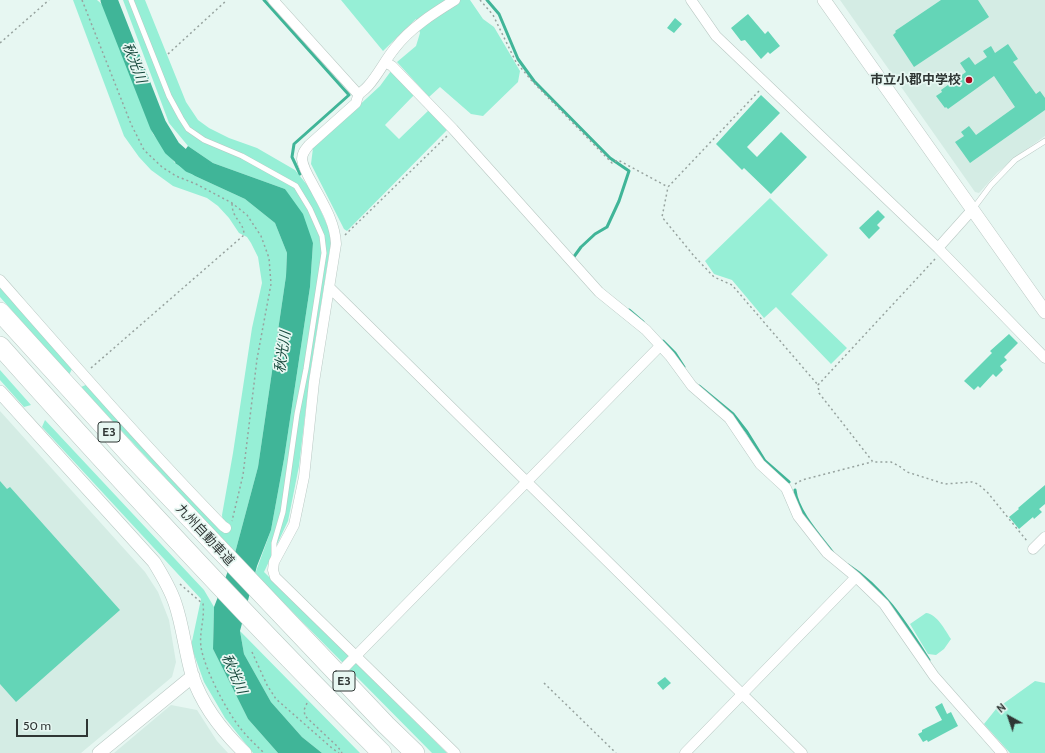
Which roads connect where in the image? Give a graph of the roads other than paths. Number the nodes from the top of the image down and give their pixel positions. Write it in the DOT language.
graph roads {
  1 [pos="131,0"];
  2 [pos="273,0"];
  3 [pos="455,0"];
  4 [pos="691,0"];
  5 [pos="824,0"];
  6 [pos="385,62"];
  7 [pos="358,94"];
  8 [pos="1045,141"];
  9 [pos="972,210"];
  10 [pos="940,250"];
  11 [pos="0,280"];
  12 [pos="329,287"];
  13 [pos="0,312"];
  14 [pos="1045,312"];
  15 [pos="0,346"];
  16 [pos="660,346"];
  17 [pos="1043,352"];
  18 [pos="0,392"];
  19 [pos="527,482"];
  20 [pos="226,528"];
  21 [pos="1045,537"];
  22 [pos="1033,549"];
  23 [pos="274,562"];
  24 [pos="856,577"];
  25 [pos="356,656"];
  26 [pos="345,667"];
  27 [pos="192,676"];
  28 [pos="742,694"];
  29 [pos="99,753"];
  30 [pos="246,753"];
  31 [pos="382,753"];
  32 [pos="415,753"];
  33 [pos="455,753"];
  34 [pos="685,753"];
  35 [pos="802,753"];
  36 [pos="1002,753"];
  1 -- 23 [label="lane"];
  2 -- 7 [label="street"];
  3 -- 6 [label="street"];
  4 -- 10 [label="street"];
  5 -- 9 [label="street"];
  6 -- 7 [label="street"];
  6 -- 16 [label="street"];
  7 -- 12 [label="street"];
  8 -- 9 [label="lane"];
  9 -- 10 [label="street"];
  9 -- 14 [label="street"];
  10 -- 17 [label="street"];
  11 -- 20 [label="street"];
  12 -- 19 [label="street"];
  12 -- 23 [label="street"];
  13 -- 32 [label="highway, 九州自動車道 / E3"];
  15 -- 31 [label="highway, 九州自動車道 / E3"];
  16 -- 19 [label="street"];
  16 -- 24 [label="street"];
  18 -- 27 [label="street"];
  19 -- 25 [label="street"];
  19 -- 28 [label="street"];
  21 -- 22 [label="street"];
  23 -- 25 [label="street"];
  24 -- 28 [label="street"];
  24 -- 36 [label="street"];
  25 -- 26 [label="street"];
  25 -- 33 [label="street"];
  27 -- 29 [label="street"];
  27 -- 30 [label="street"];
  28 -- 34 [label="street"];
  28 -- 35 [label="street"];
}
